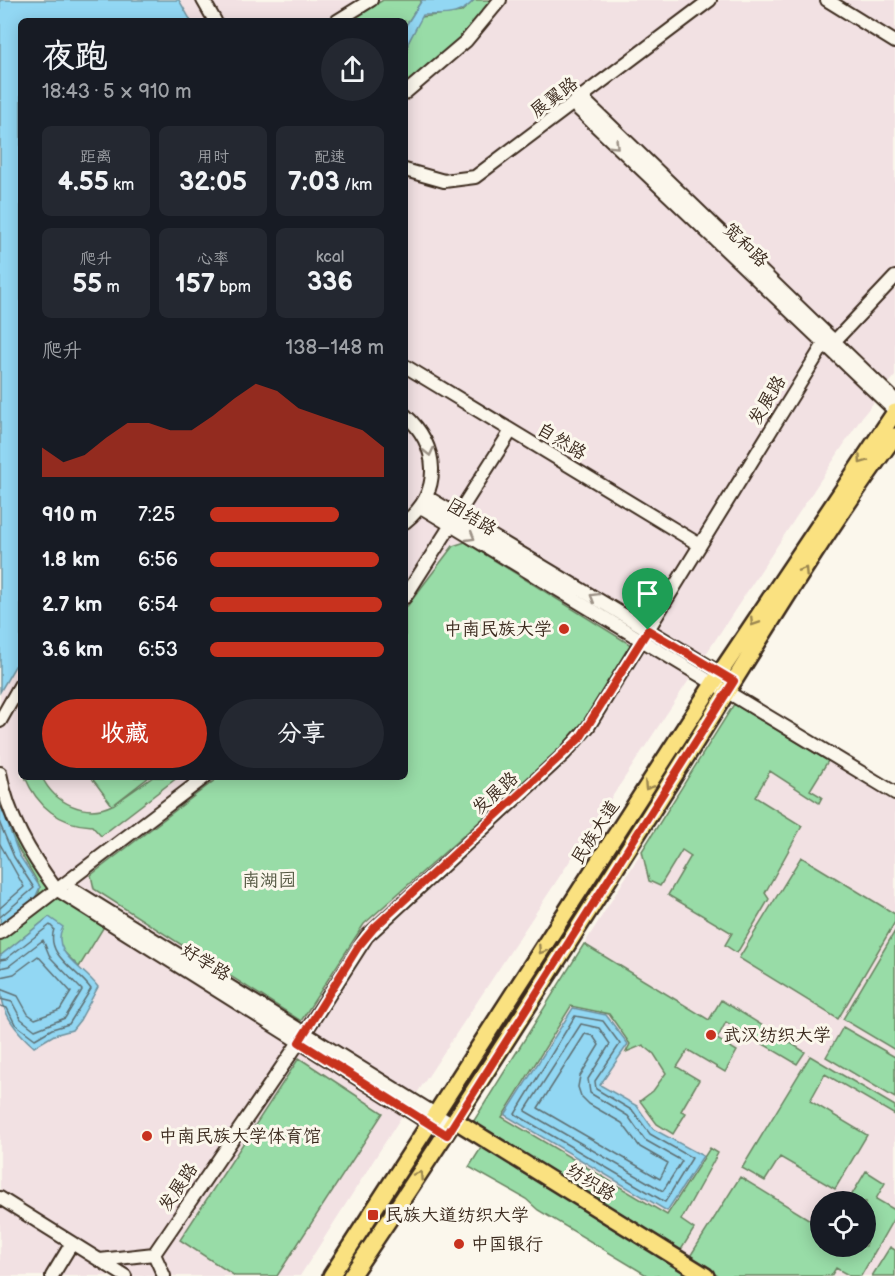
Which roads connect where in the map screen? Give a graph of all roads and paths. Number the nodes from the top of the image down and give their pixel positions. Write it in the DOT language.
graph roads {
  1 [pos="203,0"];
  2 [pos="371,0"];
  3 [pos="500,0"];
  4 [pos="710,0"];
  5 [pos="827,0"];
  6 [pos="213,18"];
  7 [pos="342,18"];
  8 [pos="895,42"];
  9 [pos="408,90"];
  10 [pos="578,101"];
  11 [pos="408,171"];
  12 [pos="895,278"];
  13 [pos="828,342"];
  14 [pos="408,368"];
  15 [pos="895,400"];
  16 [pos="895,412"];
  17 [pos="408,418"];
  18 [pos="511,431"];
  19 [pos="895,436"];
  20 [pos="424,502"];
  21 [pos="408,519"];
  22 [pos="456,521"];
  23 [pos="700,545"];
  24 [pos="408,593"];
  25 [pos="645,635"];
  26 [pos="717,678"];
  27 [pos="731,686"];
  28 [pos="18,689"];
  29 [pos="0,721"];
  30 [pos="0,773"];
  31 [pos="201,780"];
  32 [pos="895,793"];
  33 [pos="60,886"];
  34 [pos="0,933"];
  35 [pos="302,1038"];
  36 [pos="434,1120"];
  37 [pos="452,1127"];
  38 [pos="0,1198"];
  39 [pos="72,1243"];
  40 [pos="154,1254"];
  41 [pos="100,1260"];
  42 [pos="52,1276"];
  43 [pos="125,1276"];
  44 [pos="164,1276"];
  45 [pos="331,1276"];
  46 [pos="351,1276"];
  47 [pos="706,1276"];
  1 -- 6 [label="street"];
  2 -- 7 [label="street"];
  3 -- 9 [label="street"];
  4 -- 10 [label="street, 展翼路"];
  5 -- 8 [label="street"];
  10 -- 11 [label="street, 展翼路"];
  10 -- 13 [label="street, 宽和路"];
  12 -- 13 [label="street, 发展路"];
  13 -- 15 [label="street, 宽和路"];
  13 -- 16 [label="street, 宽和路"];
  13 -- 23 [label="street, 发展路"];
  14 -- 18 [label="street, 自然路"];
  16 -- 26 [label="main road, 民族大道, one-way"];
  17 -- 20 [label="street, one-way"];
  18 -- 22 [label="street"];
  18 -- 23 [label="street, 自然路"];
  27 -- 19 [label="main road, 民族大道, one-way"];
  20 -- 21 [label="street"];
  20 -- 22 [label="street, 团结路"];
  22 -- 24 [label="street"];
  22 -- 25 [label="street, 团结路"];
  23 -- 25 [label="street, 发展路"];
  25 -- 26 [label="street, 团结路"];
  25 -- 35 [label="street, 发展路"];
  26 -- 27 [label="street, 团结路"];
  26 -- 36 [label="main road, 民族大道, one-way"];
  27 -- 32 [label="street, 团结路"];
  27 -- 37 [label="main road, 民族大道"];
  28 -- 29 [label="street"];
  30 -- 33 [label="street, 好学路"];
  31 -- 33 [label="street"];
  33 -- 34 [label="street"];
  33 -- 35 [label="street, 好学路"];
  35 -- 36 [label="street, 好学路"];
  35 -- 40 [label="street, 发展路"];
  36 -- 37 [label="street, 好学路"];
  36 -- 45 [label="main road, 民族大道"];
  46 -- 37 [label="main road, 民族大道, one-way"];
  37 -- 47 [label="main road, 纺织路"];
  38 -- 39 [label="street"];
  39 -- 41 [label="street"];
  39 -- 42 [label="street"];
  40 -- 41 [label="street"];
  40 -- 44 [label="street"];
  41 -- 43 [label="street"];
}
